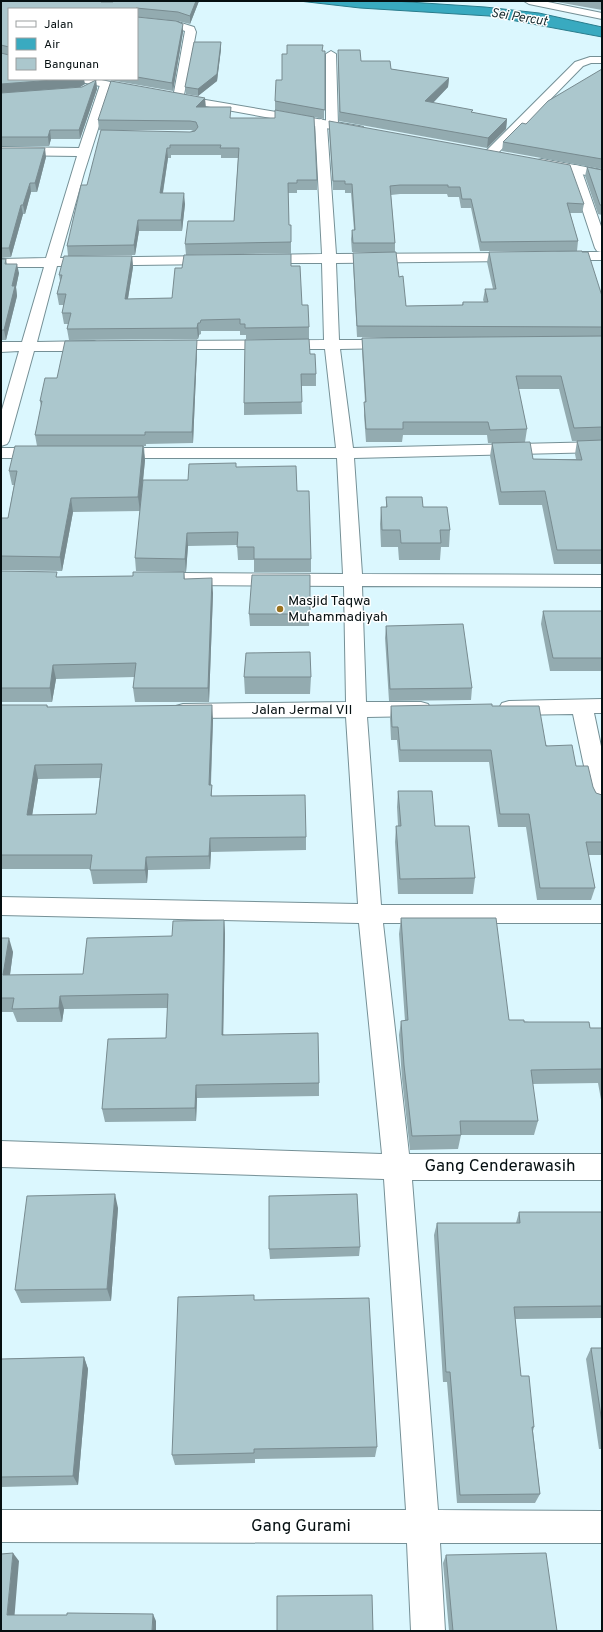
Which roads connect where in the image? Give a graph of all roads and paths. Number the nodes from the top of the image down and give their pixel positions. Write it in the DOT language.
graph roads {
  1 [pos="529,1"];
  2 [pos="602,16"];
  3 [pos="138,21"];
  4 [pos="331,54"];
  5 [pos="602,60"];
  6 [pos="90,83"];
  7 [pos="150,93"];
  8 [pos="164,96"];
  9 [pos="179,98"];
  10 [pos="326,124"];
  11 [pos="370,132"];
  12 [pos="90,134"];
  13 [pos="105,134"];
  14 [pos="1,151"];
  15 [pos="475,151"];
  16 [pos="85,152"];
  17 [pos="490,154"];
  18 [pos="506,157"];
  19 [pos="529,161"];
  20 [pos="575,169"];
  21 [pos="602,174"];
  22 [pos="599,232"];
  23 [pos="602,248"];
  24 [pos="532,256"];
  25 [pos="548,256"];
  26 [pos="602,256"];
  27 [pos="329,258"];
  28 [pos="226,260"];
  29 [pos="250,260"];
  30 [pos="1,263"];
  31 [pos="51,263"];
  32 [pos="332,344"];
  33 [pos="403,344"];
  34 [pos="109,346"];
  35 [pos="148,346"];
  36 [pos="1,347"];
  37 [pos="29,347"];
  38 [pos="1,441"];
  39 [pos="602,448"];
  40 [pos="1,453"];
  41 [pos="57,453"];
  42 [pos="97,453"];
  43 [pos="345,453"];
  44 [pos="169,579"];
  45 [pos="353,580"];
  46 [pos="602,581"];
  47 [pos="592,707"];
  48 [pos="489,708"];
  49 [pos="442,709"];
  50 [pos="356,710"];
  51 [pos="167,711"];
  52 [pos="602,799"];
  53 [pos="1,906"];
  54 [pos="370,914"];
  55 [pos="602,914"];
  56 [pos="1,1154"];
  57 [pos="397,1167"];
  58 [pos="602,1167"];
  59 [pos="1,1526"];
  60 [pos="423,1527"];
  61 [pos="602,1527"];
  62 [pos="428,1631"];
  1 -- 2 [label="street"];
  3 -- 9 [label="street"];
  4 -- 10 [label="street"];
  5 -- 17 [label="street"];
  6 -- 7 [label="street"];
  6 -- 12 [label="street"];
  8 -- 9 [label="street"];
  9 -- 10 [label="street"];
  10 -- 11 [label="street"];
  10 -- 27 [label="street"];
  12 -- 13 [label="street"];
  12 -- 16 [label="street"];
  14 -- 16 [label="street"];
  15 -- 17 [label="street"];
  16 -- 31 [label="street"];
  17 -- 18 [label="street"];
  19 -- 20 [label="street"];
  20 -- 21 [label="street"];
  20 -- 22 [label="street"];
  22 -- 23 [label="street"];
  24 -- 27 [label="street"];
  25 -- 26 [label="street"];
  27 -- 29 [label="street"];
  27 -- 32 [label="street"];
  28 -- 31 [label="street"];
  30 -- 31 [label="street"];
  31 -- 37 [label="street"];
  32 -- 33 [label="street"];
  32 -- 35 [label="street"];
  32 -- 43 [label="street"];
  34 -- 37 [label="street"];
  36 -- 37 [label="street"];
  37 -- 38 [label="street"];
  39 -- 43 [label="street"];
  40 -- 41 [label="street"];
  42 -- 43 [label="street"];
  43 -- 45 [label="street"];
  44 -- 45 [label="street"];
  45 -- 46 [label="street"];
  45 -- 50 [label="street"];
  47 -- 48 [label="street"];
  47 -- 52 [label="street"];
  49 -- 50 [label="street, Jalan Jermal VII"];
  50 -- 51 [label="street, Jalan Jermal VII"];
  50 -- 54 [label="street"];
  53 -- 54 [label="street"];
  54 -- 55 [label="street"];
  54 -- 57 [label="street"];
  56 -- 57 [label="street, Gang Cenderawasih"];
  57 -- 58 [label="street, Gang Cenderawasih"];
  57 -- 60 [label="street"];
  59 -- 60 [label="street, Gang Gurami"];
  60 -- 61 [label="street, Gang Gurami"];
  60 -- 62 [label="street"];
}
